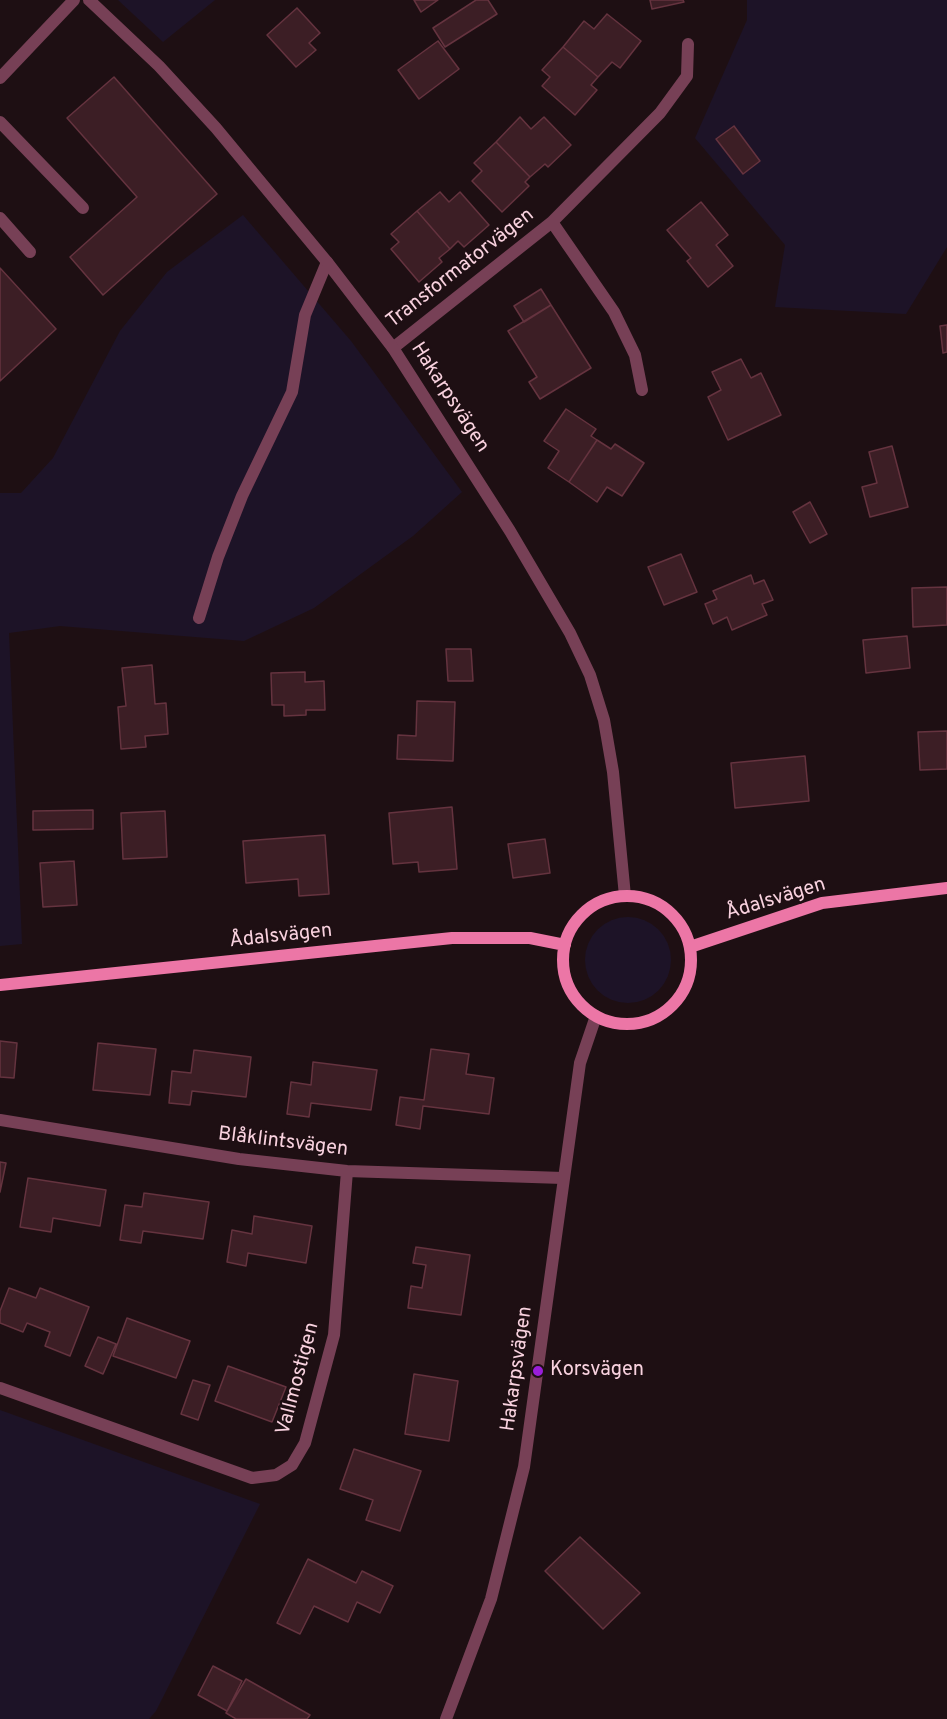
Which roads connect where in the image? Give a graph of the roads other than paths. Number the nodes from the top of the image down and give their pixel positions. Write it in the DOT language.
graph roads {
  1 [pos="74,0"];
  2 [pos="90,0"];
  3 [pos="688,44"];
  4 [pos="0,78"];
  5 [pos="0,122"];
  6 [pos="83,208"];
  7 [pos="0,218"];
  8 [pos="552,222"];
  9 [pos="30,252"];
  10 [pos="327,262"];
  11 [pos="393,348"];
  12 [pos="642,390"];
  13 [pos="199,618"];
  14 [pos="947,888"];
  15 [pos="625,896"];
  16 [pos="565,945"];
  17 [pos="690,947"];
  18 [pos="0,985"];
  19 [pos="596,1016"];
  20 [pos="0,1120"];
  21 [pos="347,1172"];
  22 [pos="563,1178"];
  23 [pos="0,1388"];
  24 [pos="446,1719"];
  1 -- 4 [label="street"];
  2 -- 10 [label="street, Hakarpsvägen"];
  3 -- 8 [label="street, Transformatorvägen"];
  5 -- 6 [label="street"];
  7 -- 9 [label="street"];
  8 -- 11 [label="street, Transformatorvägen"];
  8 -- 12 [label="street, Transformatorvägen"];
  10 -- 11 [label="street, Hakarpsvägen"];
  10 -- 13 [label="street"];
  11 -- 15 [label="street, Hakarpsvägen"];
  14 -- 17 [label="main road, Ådalsvägen"];
  15 -- 16 [label="main road"];
  15 -- 17 [label="main road"];
  16 -- 18 [label="main road, Ådalsvägen"];
  16 -- 19 [label="main road"];
  17 -- 19 [label="main road"];
  19 -- 22 [label="street, Hakarpsvägen"];
  20 -- 21 [label="street, Blåklintsvägen"];
  21 -- 22 [label="street, Blåklintsvägen"];
  21 -- 23 [label="street, Vallmostigen"];
  22 -- 24 [label="street, Hakarpsvägen"];
}
